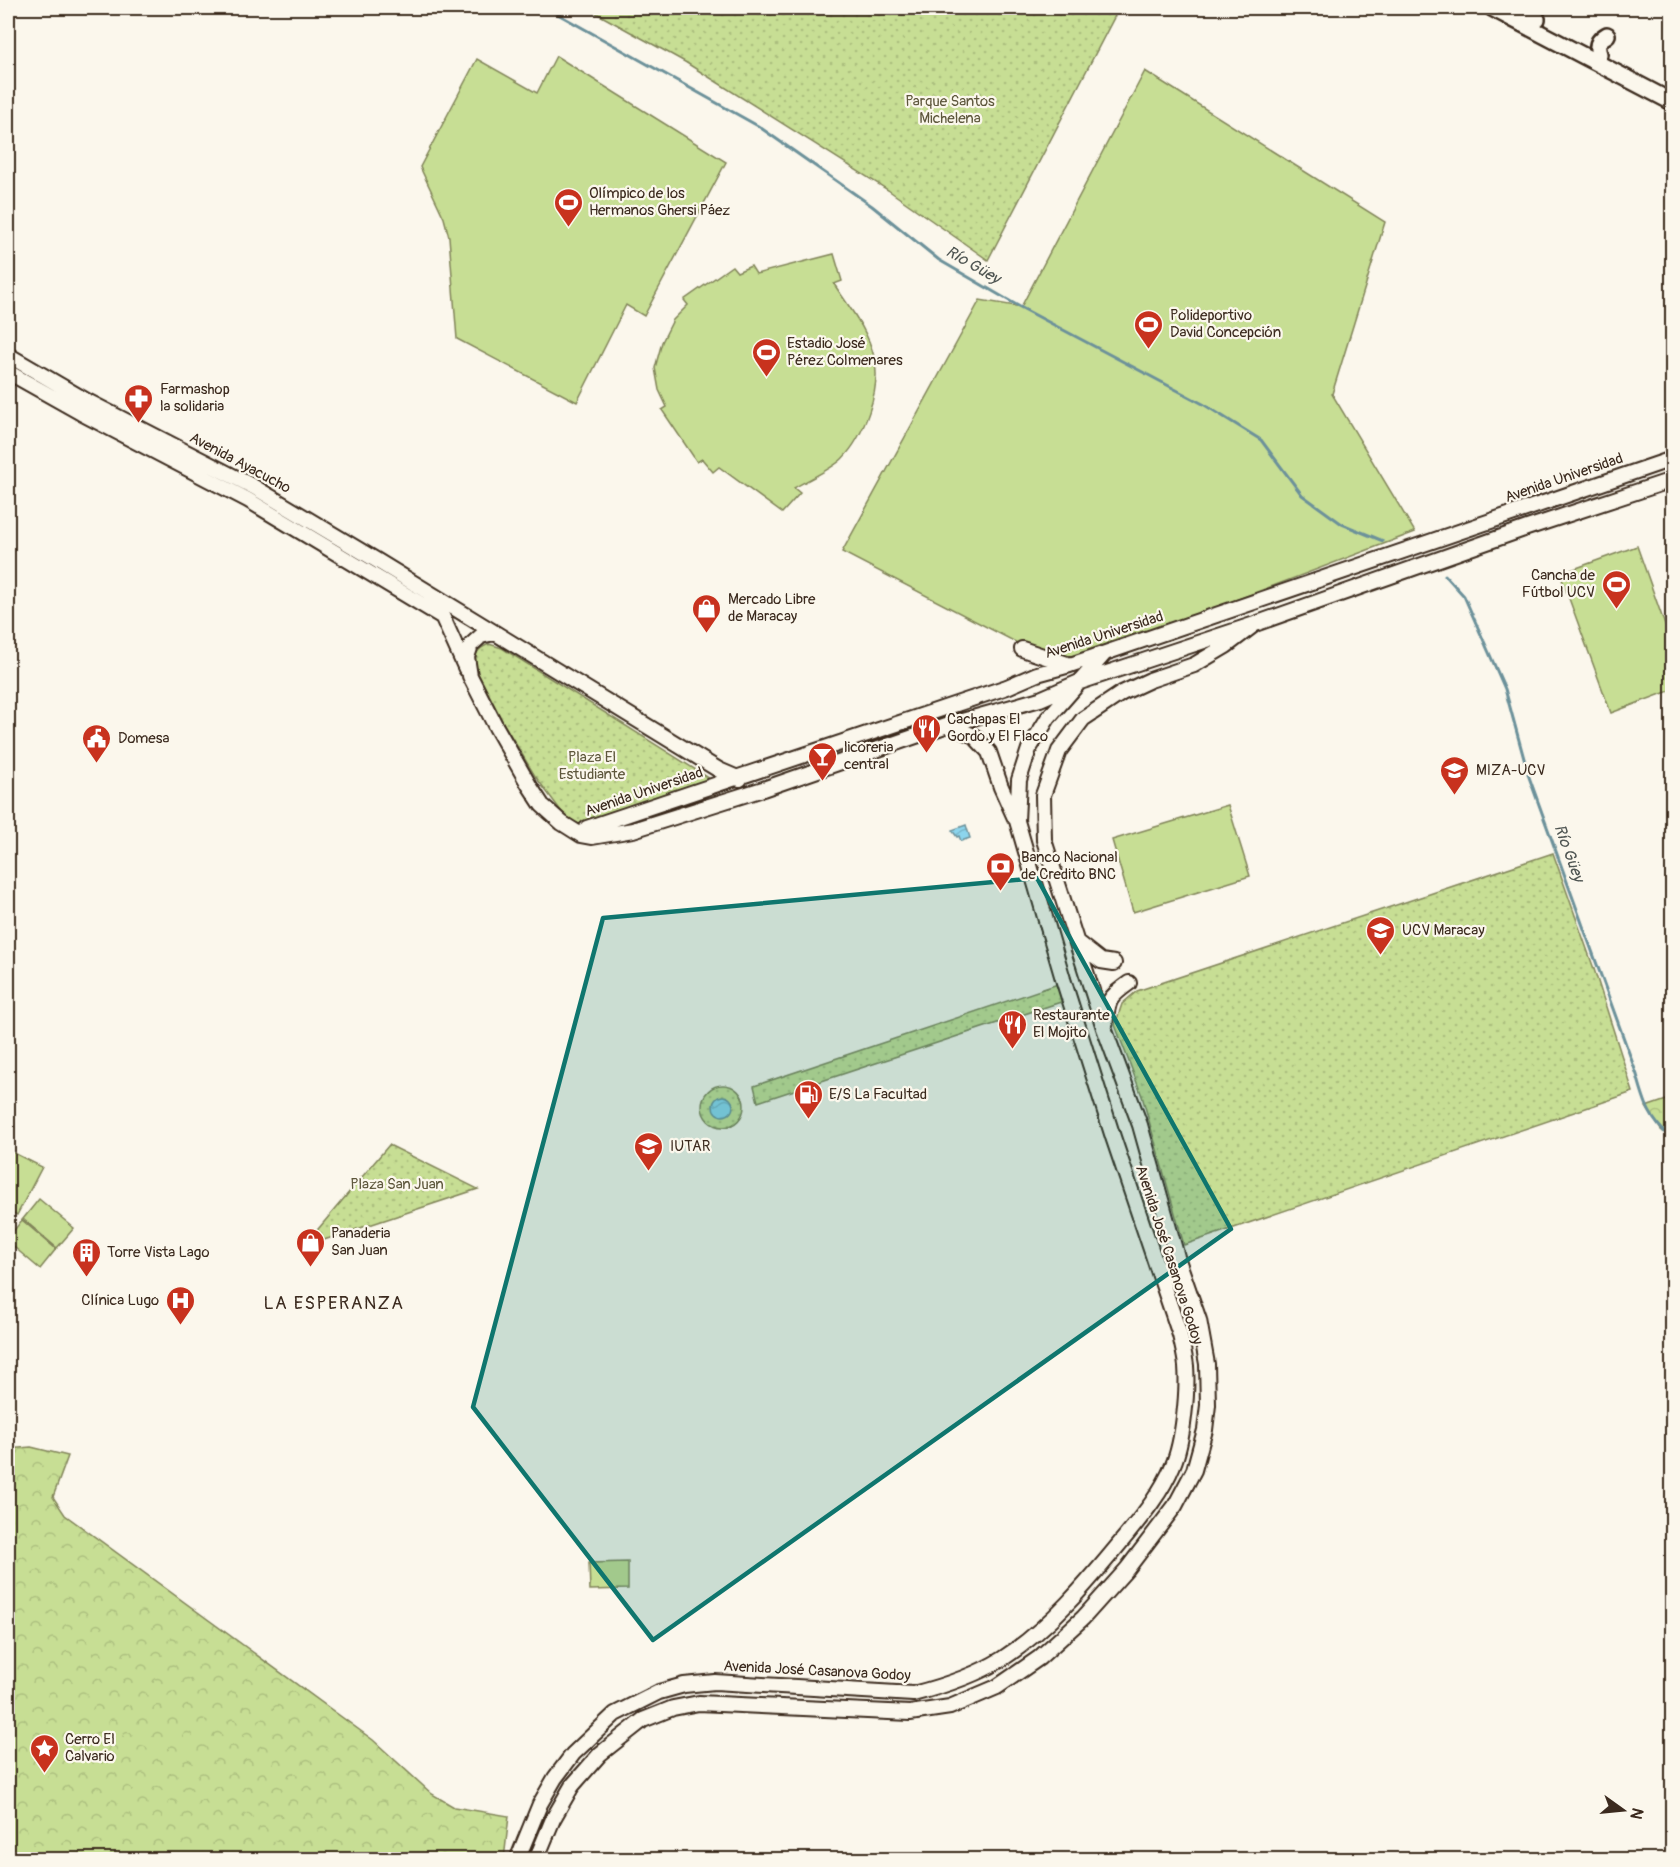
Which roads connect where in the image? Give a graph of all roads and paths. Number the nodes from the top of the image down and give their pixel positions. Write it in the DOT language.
graph roads {
  1 [pos="1492,8"];
  2 [pos="1516,8"];
  3 [pos="1607,35"];
  4 [pos="1599,54"];
  5 [pos="1672,91"];
  6 [pos="1672,102"];
  7 [pos="8,355"];
  8 [pos="8,372"];
  9 [pos="1672,459"];
  10 [pos="1672,480"];
  11 [pos="1523,510"];
  12 [pos="1527,528"];
  13 [pos="435,597"];
  14 [pos="441,616"];
  15 [pos="1255,624"];
  16 [pos="494,633"];
  17 [pos="1022,650"];
  18 [pos="1105,653"];
  19 [pos="1070,665"];
  20 [pos="470,676"];
  21 [pos="1077,683"];
  22 [pos="948,725"];
  23 [pos="737,778"];
  24 [pos="764,789"];
  25 [pos="1017,822"];
  26 [pos="581,835"];
  27 [pos="1078,942"];
  28 [pos="1114,963"];
  29 [pos="1130,983"];
  30 [pos="1104,1028"];
  31 [pos="517,1860"];
  32 [pos="536,1860"];
  1 -- 6 [label="main road"];
  2 -- 4 [label="main road"];
  3 -- 4 [label="main road"];
  4 -- 5 [label="main road"];
  7 -- 13 [label="street, Avenida Ayacucho"];
  8 -- 14 [label="street, Avenida Ayacucho"];
  9 -- 11 [label="street, Avenida Universidad"];
  10 -- 12 [label="street, Avenida Universidad"];
  11 -- 12 [label="street"];
  11 -- 18 [label="street, Avenida Universidad"];
  12 -- 15 [label="street, Avenida Universidad"];
  13 -- 14 [label="street"];
  13 -- 16 [label="street, Avenida Ayacucho"];
  14 -- 20 [label="street"];
  15 -- 21 [label="street, Avenida Universidad"];
  15 -- 27 [label="street"];
  16 -- 20 [label="street"];
  16 -- 23 [label="street, Avenida Ayacucho"];
  17 -- 19 [label="street"];
  18 -- 19 [label="street, Avenida Universidad"];
  18 -- 21 [label="street, Avenida José Casanova Godoy"];
  19 -- 23 [label="street, Avenida Universidad"];
  20 -- 26 [label="street"];
  21 -- 22 [label="street, Avenida Universidad"];
  21 -- 25 [label="street, Avenida José Casanova Godoy"];
  22 -- 24 [label="street, Avenida Universidad"];
  22 -- 25 [label="street"];
  23 -- 24 [label="street, Avenida Ayacucho"];
  23 -- 26 [label="street, Avenida Universidad"];
  24 -- 26 [label="street, Avenida Universidad"];
  25 -- 31 [label="street, Avenida José Casanova Godoy"];
  27 -- 28 [label="street"];
  27 -- 30 [label="street, Avenida José Casanova Godoy"];
  29 -- 30 [label="street"];
  30 -- 32 [label="street, Avenida José Casanova Godoy"];
}
